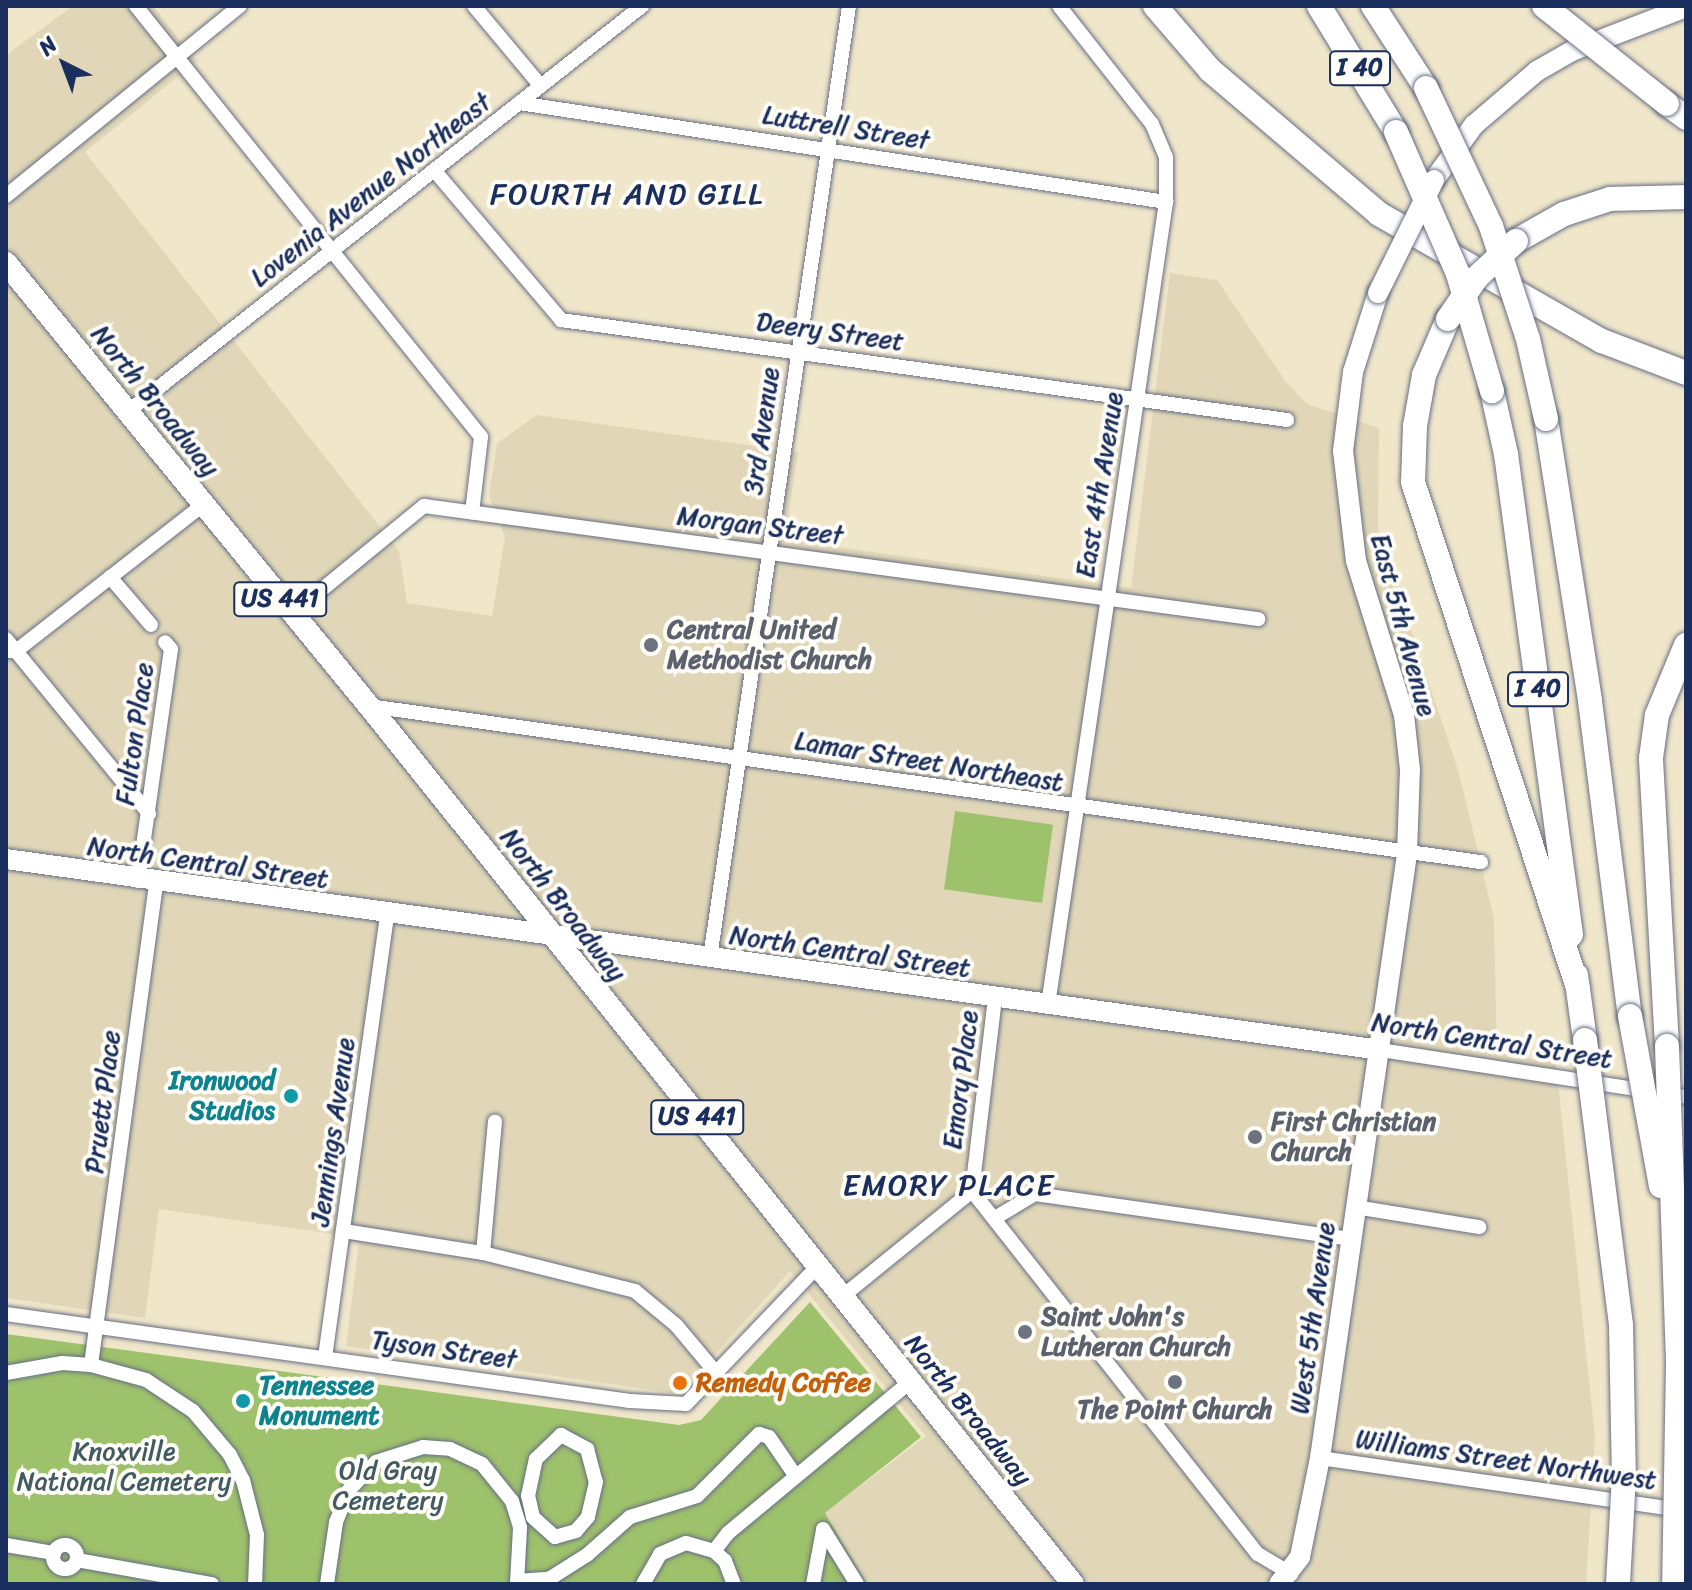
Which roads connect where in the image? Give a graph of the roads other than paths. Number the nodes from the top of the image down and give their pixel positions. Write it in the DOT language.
graph roads {
  1 [pos="136,6"];
  2 [pos="240,6"];
  3 [pos="474,6"];
  4 [pos="642,6"];
  5 [pos="849,6"];
  6 [pos="1059,6"];
  7 [pos="1155,6"];
  8 [pos="1319,6"];
  9 [pos="1373,6"];
  10 [pos="1544,6"];
  11 [pos="1686,7"];
  12 [pos="177,58"];
  13 [pos="541,86"];
  14 [pos="519,103"];
  15 [pos="1676,111"];
  16 [pos="828,149"];
  17 [pos="434,170"];
  18 [pos="6,196"];
  19 [pos="1686,197"];
  20 [pos="1166,202"];
  21 [pos="331,252"];
  22 [pos="6,263"];
  23 [pos="798,352"];
  24 [pos="1686,373"];
  25 [pos="1138,400"];
  26 [pos="129,411"];
  27 [pos="1287,420"];
  28 [pos="203,505"];
  29 [pos="472,512"];
  30 [pos="769,551"];
  31 [pos="110,577"];
  32 [pos="1108,596"];
  33 [pos="292,614"];
  34 [pos="1258,619"];
  35 [pos="151,625"];
  36 [pos="165,642"];
  37 [pos="1686,645"];
  38 [pos="9,647"];
  39 [pos="369,706"];
  40 [pos="739,757"];
  41 [pos="1075,808"];
  42 [pos="149,814"];
  43 [pos="1407,854"];
  44 [pos="6,859"];
  45 [pos="1481,862"];
  46 [pos="147,882"];
  47 [pos="387,914"];
  48 [pos="550,938"];
  49 [pos="710,958"];
  50 [pos="1578,988"];
  51 [pos="995,999"];
  52 [pos="1048,1005"];
  53 [pos="1380,1050"];
  54 [pos="1686,1097"];
  55 [pos="495,1122"];
  56 [pos="972,1191"];
  57 [pos="1355,1207"];
  58 [pos="995,1218"];
  59 [pos="1479,1227"];
  60 [pos="344,1231"];
  61 [pos="1670,1236"];
  62 [pos="1352,1239"];
  63 [pos="483,1253"];
  64 [pos="818,1266"];
  65 [pos="843,1296"];
  66 [pos="6,1314"];
  67 [pos="97,1327"];
  68 [pos="325,1357"];
  69 [pos="91,1365"];
  70 [pos="6,1373"];
  71 [pos="717,1374"];
  72 [pos="910,1382"];
  73 [pos="1320,1458"];
  74 [pos="795,1475"];
  75 [pos="522,1510"];
  76 [pos="1686,1511"];
  77 [pos="6,1545"];
  78 [pos="714,1551"];
  79 [pos="1291,1581"];
  80 [pos="517,1582"];
  81 [pos="212,1584"];
  82 [pos="255,1584"];
  83 [pos="327,1584"];
  84 [pos="643,1584"];
  85 [pos="734,1584"];
  86 [pos="813,1584"];
  87 [pos="857,1584"];
  88 [pos="1073,1584"];
  89 [pos="1618,1584"];
  90 [pos="1674,1584"];
  1 -- 12 [label="street"];
  2 -- 12 [label="street"];
  3 -- 13 [label="street"];
  4 -- 13 [label="street, Lovenia Avenue Northeast"];
  5 -- 16 [label="street, 3rd Avenue"];
  6 -- 20 [label="street, East 4th Avenue"];
  7 -- 24 [label="highway"];
  8 -- 50 [label="highway, I 40, bridge"];
  9 -- 61 [label="highway, I 40, bridge"];
  10 -- 15 [label="highway, bridge"];
  11 -- 43 [label="main road, East 5th Avenue, bridge"];
  12 -- 18 [label="street"];
  12 -- 21 [label="street"];
  13 -- 14 [label="street, Lovenia Avenue Northeast"];
  14 -- 16 [label="street, Luttrell Street"];
  14 -- 17 [label="street, Lovenia Avenue Northeast"];
  16 -- 20 [label="street, Luttrell Street"];
  16 -- 23 [label="street, 3rd Avenue"];
  17 -- 21 [label="street, Lovenia Avenue Northeast"];
  17 -- 23 [label="street, Deery Street"];
  19 -- 50 [label="highway, bridge"];
  20 -- 25 [label="street, East 4th Avenue"];
  21 -- 26 [label="street, Lovenia Avenue Northeast"];
  21 -- 29 [label="street"];
  22 -- 26 [label="main road, North Broadway / US 441"];
  23 -- 25 [label="street, Deery Street"];
  23 -- 30 [label="street, 3rd Avenue"];
  25 -- 27 [label="street, Deery Street"];
  25 -- 32 [label="street, East 4th Avenue"];
  26 -- 28 [label="main road, North Broadway / US 441"];
  28 -- 31 [label="street"];
  28 -- 33 [label="main road, North Broadway / US 441"];
  29 -- 30 [label="street, Morgan Street"];
  29 -- 33 [label="street, Morgan Street"];
  30 -- 32 [label="street, Morgan Street"];
  30 -- 40 [label="street, 3rd Avenue"];
  31 -- 35 [label="street, Fulton Place"];
  31 -- 38 [label="street"];
  32 -- 34 [label="street, Morgan Street"];
  32 -- 41 [label="street, East 4th Avenue"];
  33 -- 39 [label="main road, North Broadway / US 441"];
  36 -- 42 [label="street, Fulton Place"];
  37 -- 61 [label="highway, bridge"];
  38 -- 42 [label="street"];
  39 -- 40 [label="street, Lamar Street Northeast"];
  39 -- 48 [label="main road, North Broadway / US 441"];
  40 -- 41 [label="street, Lamar Street Northeast"];
  40 -- 49 [label="street, 3rd Avenue"];
  41 -- 43 [label="street, Lamar Street Northeast"];
  41 -- 52 [label="street, East 4th Avenue"];
  42 -- 46 [label="street, Fulton Place"];
  43 -- 45 [label="street, Lamar Street Northeast"];
  43 -- 53 [label="main road, East 5th Avenue"];
  44 -- 46 [label="main road, North Central Street"];
  46 -- 47 [label="main road, North Central Street"];
  46 -- 67 [label="street, Pruett Place"];
  47 -- 48 [label="main road, North Central Street"];
  47 -- 60 [label="street, Jennings Avenue"];
  48 -- 49 [label="main road, North Central Street"];
  48 -- 64 [label="main road, North Broadway / US 441"];
  49 -- 51 [label="main road, North Central Street"];
  50 -- 89 [label="highway, I 40, bridge"];
  51 -- 52 [label="main road, North Central Street"];
  51 -- 56 [label="street, Emory Place"];
  52 -- 53 [label="main road, North Central Street"];
  53 -- 54 [label="street, North Central Street"];
  53 -- 57 [label="main road, West 5th Avenue"];
  55 -- 63 [label="street"];
  56 -- 58 [label="street"];
  56 -- 65 [label="street"];
  57 -- 59 [label="street"];
  57 -- 62 [label="main road, West 5th Avenue"];
  58 -- 62 [label="street"];
  58 -- 79 [label="street"];
  60 -- 63 [label="street"];
  60 -- 68 [label="street, Jennings Avenue"];
  61 -- 90 [label="highway, I 40, bridge"];
  62 -- 73 [label="main road, West 5th Avenue"];
  63 -- 71 [label="street"];
  64 -- 65 [label="main road, North Broadway / US 441"];
  64 -- 71 [label="street, Tyson Street"];
  65 -- 72 [label="main road, North Broadway / US 441"];
  66 -- 67 [label="street, Tyson Street"];
  67 -- 68 [label="street, Tyson Street"];
  67 -- 69 [label="street, Pruett Place"];
  68 -- 71 [label="street, Tyson Street"];
  69 -- 70 [label="street"];
  69 -- 82 [label="street"];
  72 -- 74 [label="street"];
  72 -- 88 [label="main road, North Broadway / US 441"];
  73 -- 76 [label="street, Williams Street Northwest"];
  73 -- 79 [label="main road, West 5th Avenue"];
  74 -- 78 [label="street"];
  74 -- 80 [label="street"];
  75 -- 75 [label="street"];
  75 -- 80 [label="street"];
  75 -- 83 [label="street"];
  77 -- 81 [label="street"];
  78 -- 84 [label="street"];
  78 -- 85 [label="street"];
  86 -- 87 [label="street"];
}
